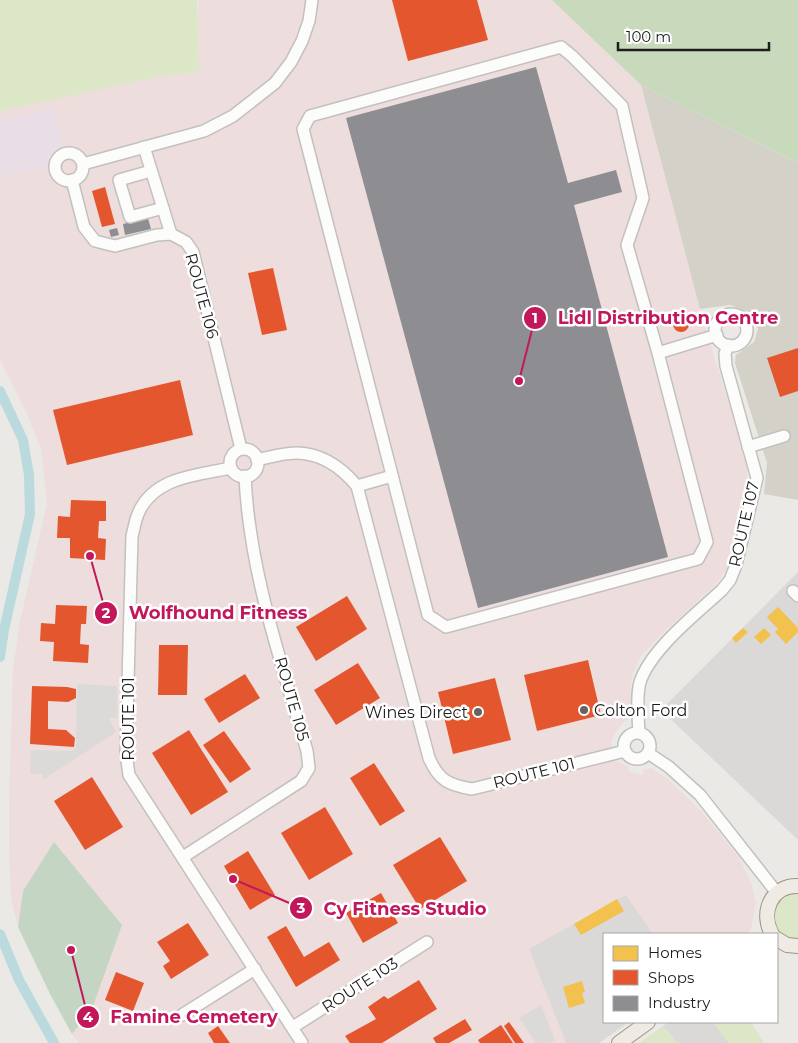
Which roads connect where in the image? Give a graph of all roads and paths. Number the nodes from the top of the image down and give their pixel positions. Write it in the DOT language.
graph roads {
  1 [pos="312,0"];
  2 [pos="144,147"];
  3 [pos="83,164"];
  4 [pos="152,171"];
  5 [pos="72,180"];
  6 [pos="163,208"];
  7 [pos="171,234"];
  8 [pos="716,335"];
  9 [pos="728,345"];
  10 [pos="658,353"];
  11 [pos="784,436"];
  12 [pos="748,447"];
  13 [pos="241,449"];
  14 [pos="257,460"];
  15 [pos="231,468"];
  16 [pos="245,476"];
  17 [pos="392,476"];
  18 [pos="357,486"];
  19 [pos="639,732"];
  20 [pos="625,751"];
  21 [pos="648,753"];
  22 [pos="183,857"];
  23 [pos="798,886"];
  24 [pos="777,893"];
  25 [pos="772,933"];
  26 [pos="778,940"];
  27 [pos="427,942"];
  28 [pos="798,946"];
  29 [pos="255,969"];
  30 [pos="182,1015"];
  31 [pos="647,1023"];
  32 [pos="293,1027"];
  33 [pos="302,1043"];
  34 [pos="619,1043"];
  1 -- 2 [label="street"];
  2 -- 3 [label="street"];
  2 -- 4 [label="street"];
  3 -- 5 [label="street"];
  3 -- 5 [label="street"];
  4 -- 6 [label="street"];
  4 -- 6 [label="street"];
  5 -- 7 [label="street, ROUTE 106"];
  6 -- 7 [label="street"];
  7 -- 13 [label="street, ROUTE 106"];
  8 -- 9 [label="street"];
  8 -- 9 [label="street"];
  8 -- 10 [label="street"];
  9 -- 12 [label="street, ROUTE 107"];
  10 -- 17 [label="street"];
  10 -- 17 [label="street"];
  11 -- 12 [label="street"];
  12 -- 19 [label="street, ROUTE 107"];
  13 -- 14 [label="street"];
  13 -- 15 [label="street"];
  14 -- 16 [label="street"];
  14 -- 18 [label="street, ROUTE 101"];
  15 -- 16 [label="street"];
  15 -- 22 [label="street, ROUTE 101"];
  16 -- 22 [label="street, ROUTE 105"];
  17 -- 18 [label="street"];
  18 -- 20 [label="street, ROUTE 101"];
  19 -- 20 [label="street"];
  19 -- 21 [label="street"];
  20 -- 21 [label="street"];
  21 -- 24 [label="street"];
  22 -- 29 [label="street, ROUTE 101"];
  23 -- 24 [label="main road"];
  24 -- 25 [label="main road"];
  26 -- 28 [label="main road"];
  27 -- 32 [label="street, ROUTE 103"];
  29 -- 30 [label="street"];
  29 -- 32 [label="street, ROUTE 101"];
  31 -- 34 [label="main road"];
  32 -- 33 [label="street, ROUTE 101"];
}
